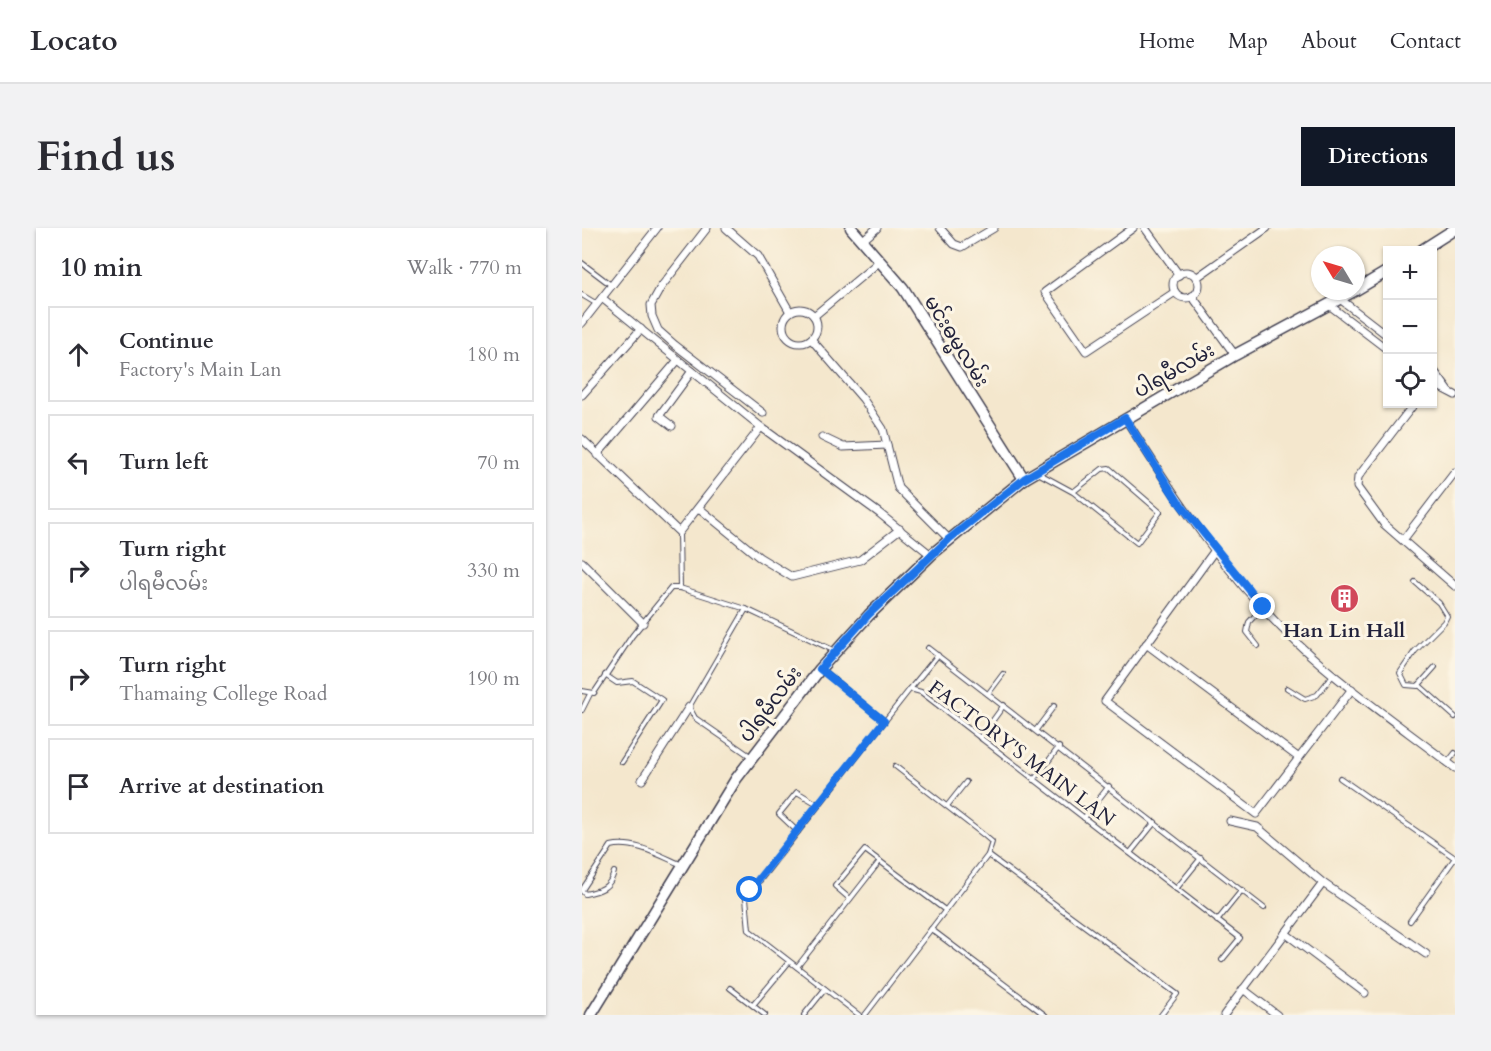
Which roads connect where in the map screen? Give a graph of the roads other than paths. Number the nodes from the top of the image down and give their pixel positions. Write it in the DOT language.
graph roads {
  1 [pos="707,228"];
  2 [pos="726,228"];
  3 [pos="851,228"];
  4 [pos="877,228"];
  5 [pos="940,228"];
  6 [pos="994,228"];
  7 [pos="1133,228"];
  8 [pos="1145,228"];
  9 [pos="1268,228"];
  10 [pos="655,229"];
  11 [pos="1455,229"];
  12 [pos="863,240"];
  13 [pos="1428,246"];
  14 [pos="880,261"];
  15 [pos="582,263"];
  16 [pos="1383,274"];
  17 [pos="1179,275"];
  18 [pos="1196,278"];
  19 [pos="1365,284"];
  20 [pos="611,286"];
  21 [pos="1175,292"];
  22 [pos="582,295"];
  23 [pos="1192,296"];
  24 [pos="1338,300"];
  25 [pos="1341,300"];
  26 [pos="600,301"];
  27 [pos="1329,305"];
  28 [pos="790,312"];
  29 [pos="814,316"];
  30 [pos="582,323"];
  31 [pos="641,329"];
  32 [pos="1383,333"];
  33 [pos="812,340"];
  34 [pos="1383,342"];
  35 [pos="1381,345"];
  36 [pos="1235,355"];
  37 [pos="678,360"];
  38 [pos="692,371"];
  39 [pos="1437,377"];
  40 [pos="1437,385"];
  41 [pos="1448,390"];
  42 [pos="582,395"];
  43 [pos="1455,395"];
  44 [pos="1411,408"];
  45 [pos="763,413"];
  46 [pos="1125,418"];
  47 [pos="672,426"];
  48 [pos="761,427"];
  49 [pos="822,437"];
  50 [pos="582,439"];
  51 [pos="887,444"];
  52 [pos="597,455"];
  53 [pos="1455,472"];
  54 [pos="1038,473"];
  55 [pos="1024,479"];
  56 [pos="1073,492"];
  57 [pos="699,508"];
  58 [pos="900,530"];
  59 [pos="679,532"];
  60 [pos="949,539"];
  61 [pos="1403,540"];
  62 [pos="1215,550"];
  63 [pos="931,555"];
  64 [pos="582,562"];
  65 [pos="1415,582"];
  66 [pos="1455,586"];
  67 [pos="680,588"];
  68 [pos="1263,607"];
  69 [pos="746,609"];
  70 [pos="643,623"];
  71 [pos="1146,644"];
  72 [pos="1258,646"];
  73 [pos="928,648"];
  74 [pos="835,651"];
  75 [pos="938,655"];
  76 [pos="1435,667"];
  77 [pos="820,669"];
  78 [pos="1003,674"];
  79 [pos="1334,674"];
  80 [pos="605,675"];
  81 [pos="1419,685"];
  82 [pos="1287,688"];
  83 [pos="910,689"];
  84 [pos="1352,689"];
  85 [pos="582,691"];
  86 [pos="592,694"];
  87 [pos="988,694"];
  88 [pos="1004,705"];
  89 [pos="1054,706"];
  90 [pos="688,707"];
  91 [pos="582,710"];
  92 [pos="1455,717"];
  93 [pos="884,721"];
  94 [pos="1036,730"];
  95 [pos="980,738"];
  96 [pos="1059,747"];
  97 [pos="1455,753"];
  98 [pos="752,758"];
  99 [pos="1299,758"];
  100 [pos="622,762"];
  101 [pos="1448,762"];
  102 [pos="895,766"];
  103 [pos="1455,768"];
  104 [pos="1340,777"];
  105 [pos="642,780"];
  106 [pos="1034,780"];
  107 [pos="966,782"];
  108 [pos="1109,786"];
  109 [pos="819,806"];
  110 [pos="947,806"];
  111 [pos="1084,818"];
  112 [pos="1230,821"];
  113 [pos="1155,822"];
  114 [pos="798,832"];
  115 [pos="1130,853"];
  116 [pos="988,855"];
  117 [pos="1201,858"];
  118 [pos="880,861"];
  119 [pos="682,865"];
  120 [pos="614,872"];
  121 [pos="1323,883"];
  122 [pos="1176,889"];
  123 [pos="1242,890"];
  124 [pos="582,891"];
  125 [pos="850,899"];
  126 [pos="1264,908"];
  127 [pos="945,910"];
  128 [pos="1217,921"];
  129 [pos="1410,921"];
  130 [pos="931,929"];
  131 [pos="1285,933"];
  132 [pos="1426,954"];
  133 [pos="1222,960"];
  134 [pos="789,962"];
  135 [pos="797,967"];
  136 [pos="730,988"];
  137 [pos="825,989"];
  138 [pos="1243,989"];
  139 [pos="1365,993"];
  140 [pos="753,1005"];
  141 [pos="591,1015"];
  142 [pos="765,1015"];
  143 [pos="804,1015"];
  144 [pos="859,1015"];
  145 [pos="865,1015"];
  146 [pos="1045,1015"];
  147 [pos="1161,1015"];
  148 [pos="1224,1015"];
  149 [pos="1277,1015"];
  1 -- 45 [label="street"];
  2 -- 28 [label="street"];
  3 -- 12 [label="main road, မင်းဓမ္မလမ်း"];
  4 -- 12 [label="street"];
  5 -- 6 [label="street"];
  7 -- 21 [label="street"];
  8 -- 17 [label="street"];
  9 -- 18 [label="street"];
  10 -- 20 [label="street"];
  11 -- 13 [label="main road"];
  12 -- 14 [label="main road, မင်းဓမ္မလမ်း"];
  14 -- 29 [label="street"];
  14 -- 55 [label="main road, မင်းဓမ္မလမ်း"];
  15 -- 20 [label="lane"];
  16 -- 19 [label="main road, ပါရမီလမ်း"];
  17 -- 18 [label="street"];
  17 -- 21 [label="street"];
  18 -- 23 [label="street"];
  20 -- 26 [label="street"];
  21 -- 23 [label="street"];
  22 -- 26 [label="lane"];
  23 -- 36 [label="street"];
  24 -- 27 [label="main road, ပါရမီလမ်း"];
  25 -- 32 [label="street"];
  26 -- 30 [label="street"];
  26 -- 31 [label="street"];
  27 -- 35 [label="street"];
  27 -- 36 [label="main road, ပါရမီလမ်း"];
  28 -- 29 [label="street"];
  28 -- 33 [label="street"];
  29 -- 33 [label="street"];
  31 -- 37 [label="street"];
  31 -- 42 [label="street"];
  33 -- 51 [label="street"];
  34 -- 35 [label="street"];
  36 -- 46 [label="main road, ပါရမီလမ်း"];
  37 -- 38 [label="street"];
  37 -- 52 [label="street"];
  38 -- 47 [label="street"];
  38 -- 48 [label="street"];
  39 -- 41 [label="street"];
  40 -- 41 [label="street"];
  41 -- 43 [label="street"];
  44 -- 61 [label="street"];
  46 -- 54 [label="main road, ပါရမီလမ်း"];
  46 -- 62 [label="street"];
  48 -- 57 [label="street"];
  48 -- 58 [label="street"];
  49 -- 51 [label="street"];
  50 -- 52 [label="street"];
  51 -- 60 [label="street"];
  52 -- 59 [label="street"];
  53 -- 61 [label="street"];
  54 -- 55 [label="main road, ပါရမီလမ်း"];
  54 -- 56 [label="lane"];
  55 -- 60 [label="main road, ပါရမီလမ်း"];
  56 -- 56 [label="lane"];
  57 -- 58 [label="street"];
  57 -- 59 [label="street"];
  58 -- 63 [label="street"];
  59 -- 67 [label="lane"];
  60 -- 63 [label="main road, ပါရမီလမ်း"];
  61 -- 66 [label="street"];
  62 -- 68 [label="street"];
  62 -- 71 [label="street"];
  63 -- 74 [label="main road, ပါရမီလမ်း"];
  64 -- 70 [label="street"];
  65 -- 81 [label="lane"];
  67 -- 69 [label="lane"];
  67 -- 70 [label="lane"];
  68 -- 72 [label="lane"];
  68 -- 79 [label="street"];
  69 -- 74 [label="lane"];
  69 -- 90 [label="lane"];
  70 -- 80 [label="lane"];
  71 -- 99 [label="street"];
  71 -- 99 [label="street"];
  73 -- 75 [label="lane"];
  74 -- 77 [label="main road, ပါရမီလမ်း"];
  75 -- 83 [label="lane"];
  75 -- 87 [label="lane"];
  76 -- 81 [label="lane"];
  77 -- 93 [label="lane"];
  77 -- 98 [label="main road, ပါရမီလမ်း"];
  78 -- 87 [label="lane"];
  79 -- 82 [label="lane"];
  79 -- 84 [label="street"];
  80 -- 86 [label="lane"];
  80 -- 100 [label="lane"];
  81 -- 92 [label="lane"];
  83 -- 93 [label="lane, FACTORY'S MAIN LAN"];
  83 -- 95 [label="lane, FACTORY'S MAIN LAN"];
  84 -- 99 [label="street"];
  84 -- 101 [label="street"];
  85 -- 86 [label="lane"];
  86 -- 91 [label="lane"];
  87 -- 88 [label="lane"];
  88 -- 94 [label="lane"];
  88 -- 95 [label="lane"];
  89 -- 94 [label="lane"];
  90 -- 98 [label="lane"];
  90 -- 105 [label="street"];
  93 -- 109 [label="lane, FACTORY'S MAIN LAN"];
  94 -- 96 [label="lane"];
  95 -- 106 [label="lane, FACTORY'S MAIN LAN"];
  96 -- 106 [label="lane"];
  96 -- 108 [label="lane"];
  97 -- 101 [label="lane"];
  98 -- 119 [label="main road, ပါရမီလမ်း"];
  101 -- 103 [label="street"];
  102 -- 110 [label="lane"];
  104 -- 129 [label="lane"];
  106 -- 111 [label="lane, FACTORY'S MAIN LAN"];
  107 -- 110 [label="lane"];
  108 -- 111 [label="lane"];
  108 -- 113 [label="lane"];
  109 -- 114 [label="lane, FACTORY'S MAIN LAN"];
  109 -- 114 [label="lane"];
  110 -- 116 [label="lane"];
  111 -- 115 [label="lane, FACTORY'S MAIN LAN"];
  112 -- 121 [label="street"];
  113 -- 115 [label="lane"];
  113 -- 117 [label="lane"];
  114 -- 134 [label="lane, FACTORY'S MAIN LAN"];
  115 -- 122 [label="lane, FACTORY'S MAIN LAN"];
  116 -- 127 [label="lane"];
  116 -- 147 [label="lane"];
  117 -- 122 [label="lane"];
  117 -- 123 [label="lane"];
  118 -- 125 [label="lane"];
  118 -- 125 [label="lane"];
  118 -- 127 [label="lane"];
  119 -- 124 [label="lane"];
  119 -- 141 [label="main road, ပါရမီလမ်း"];
  120 -- 124 [label="lane"];
  121 -- 131 [label="street"];
  121 -- 132 [label="street"];
  122 -- 128 [label="lane, FACTORY'S MAIN LAN"];
  123 -- 126 [label="lane"];
  123 -- 128 [label="lane"];
  125 -- 135 [label="lane"];
  127 -- 130 [label="lane"];
  128 -- 133 [label="lane, FACTORY'S MAIN LAN"];
  130 -- 145 [label="lane"];
  130 -- 146 [label="lane"];
  131 -- 138 [label="street"];
  131 -- 139 [label="street"];
  134 -- 135 [label="lane, FACTORY'S MAIN LAN"];
  134 -- 140 [label="lane"];
  135 -- 137 [label="lane, FACTORY'S MAIN LAN"];
  136 -- 140 [label="lane"];
  137 -- 143 [label="lane"];
  137 -- 144 [label="lane, FACTORY'S MAIN LAN"];
  138 -- 148 [label="street"];
  138 -- 149 [label="street"];
  140 -- 142 [label="lane"];
}
